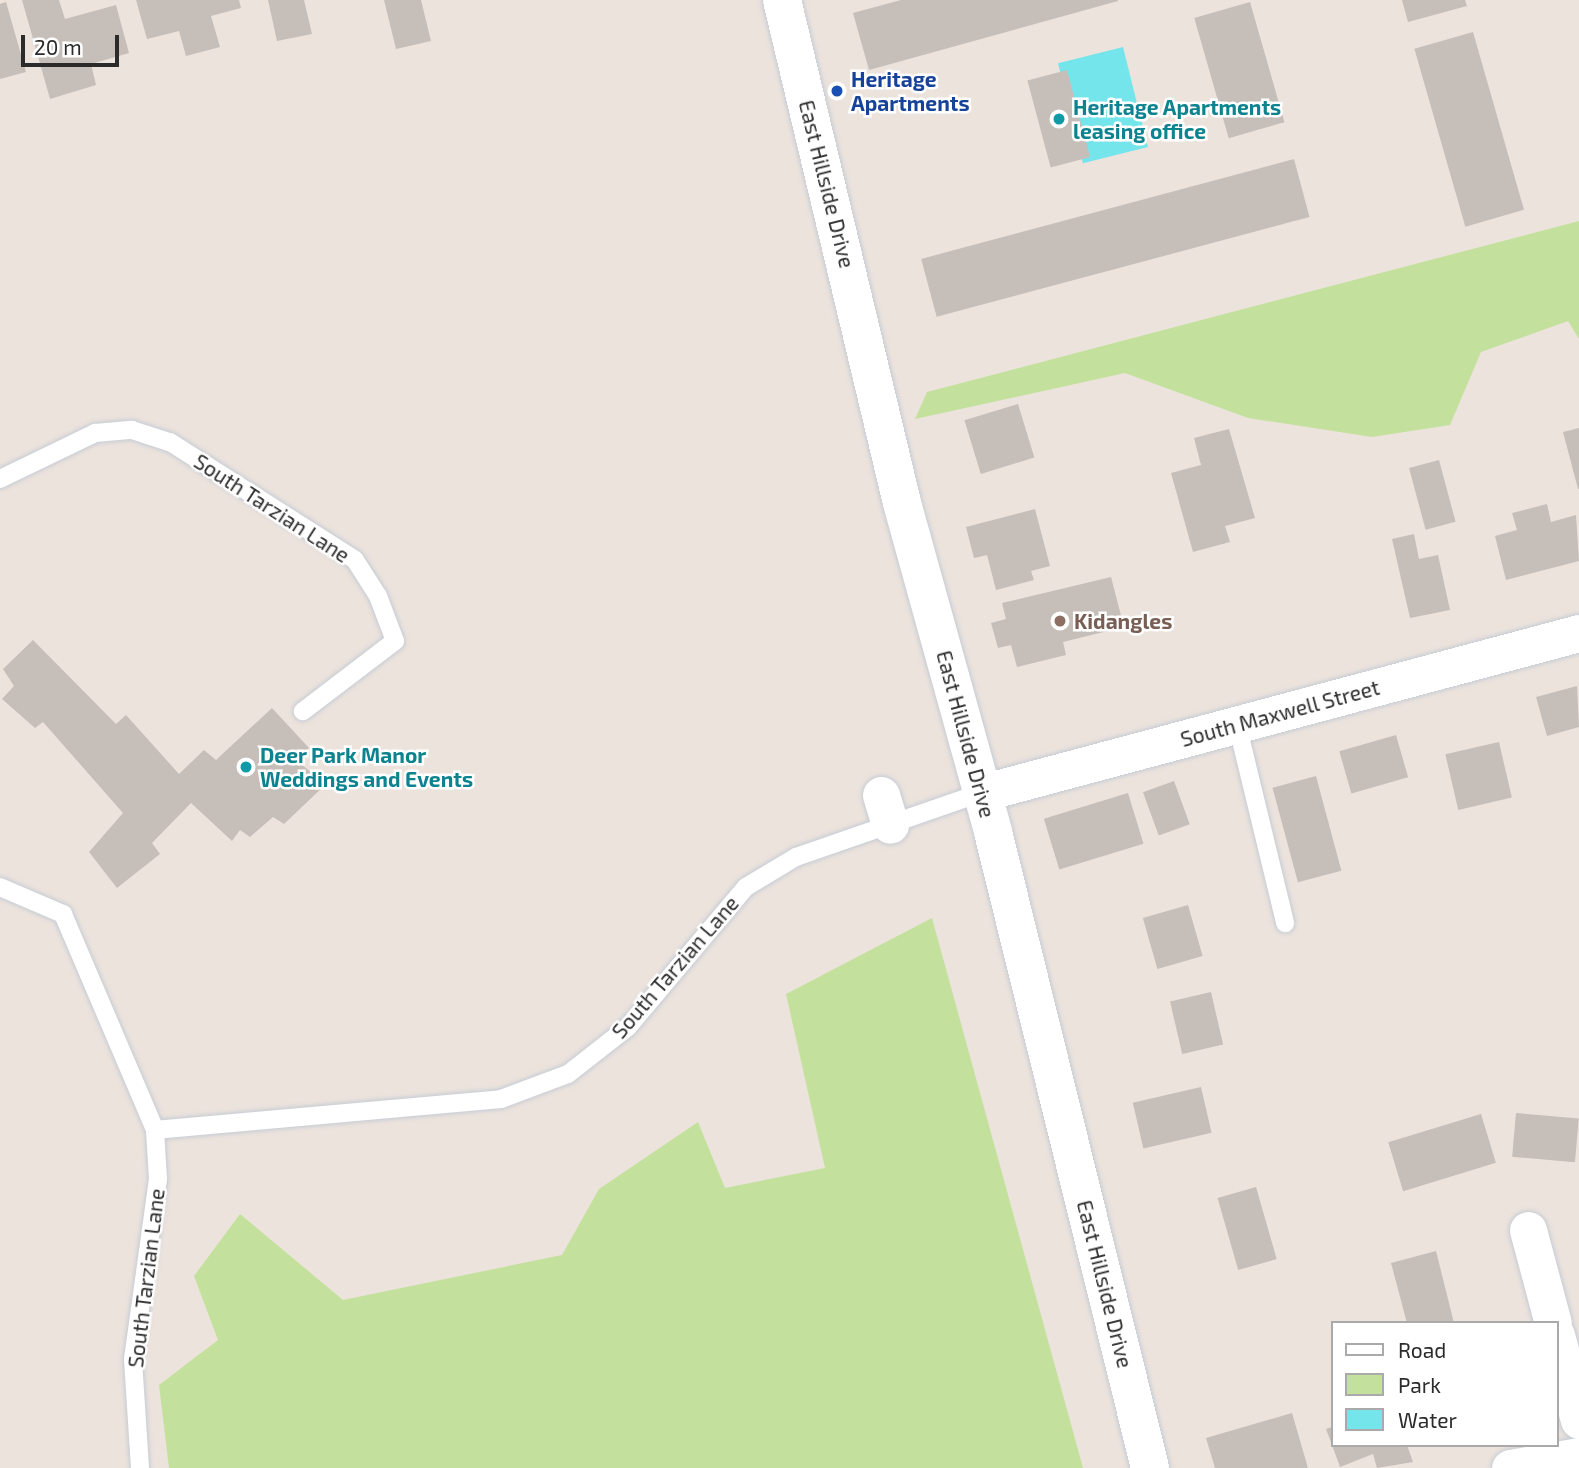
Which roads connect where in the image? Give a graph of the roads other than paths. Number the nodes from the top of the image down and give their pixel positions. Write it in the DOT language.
graph roads {
  1 [pos="782,0"];
  2 [pos="0,479"];
  3 [pos="1579,632"];
  4 [pos="303,711"];
  5 [pos="1237,724"];
  6 [pos="981,793"];
  7 [pos="0,887"];
  8 [pos="1286,923"];
  9 [pos="155,1130"];
  10 [pos="1528,1230"];
  11 [pos="1552,1321"];
  12 [pos="1558,1342"];
  13 [pos="1579,1420"];
  14 [pos="1579,1456"];
  15 [pos="140,1468"];
  16 [pos="1150,1468"];
  17 [pos="1510,1468"];
  1 -- 6 [label="main road, East Hillside Drive"];
  2 -- 4 [label="lane, South Tarzian Lane"];
  3 -- 5 [label="street, South Maxwell Street"];
  5 -- 6 [label="street, South Maxwell Street"];
  5 -- 8 [label="lane"];
  6 -- 9 [label="lane, South Tarzian Lane"];
  6 -- 16 [label="main road, East Hillside Drive"];
  7 -- 9 [label="lane, South Tarzian Lane"];
  9 -- 15 [label="lane, South Tarzian Lane"];
  10 -- 11 [label="street"];
  12 -- 13 [label="street"];
  14 -- 17 [label="street"];
}
